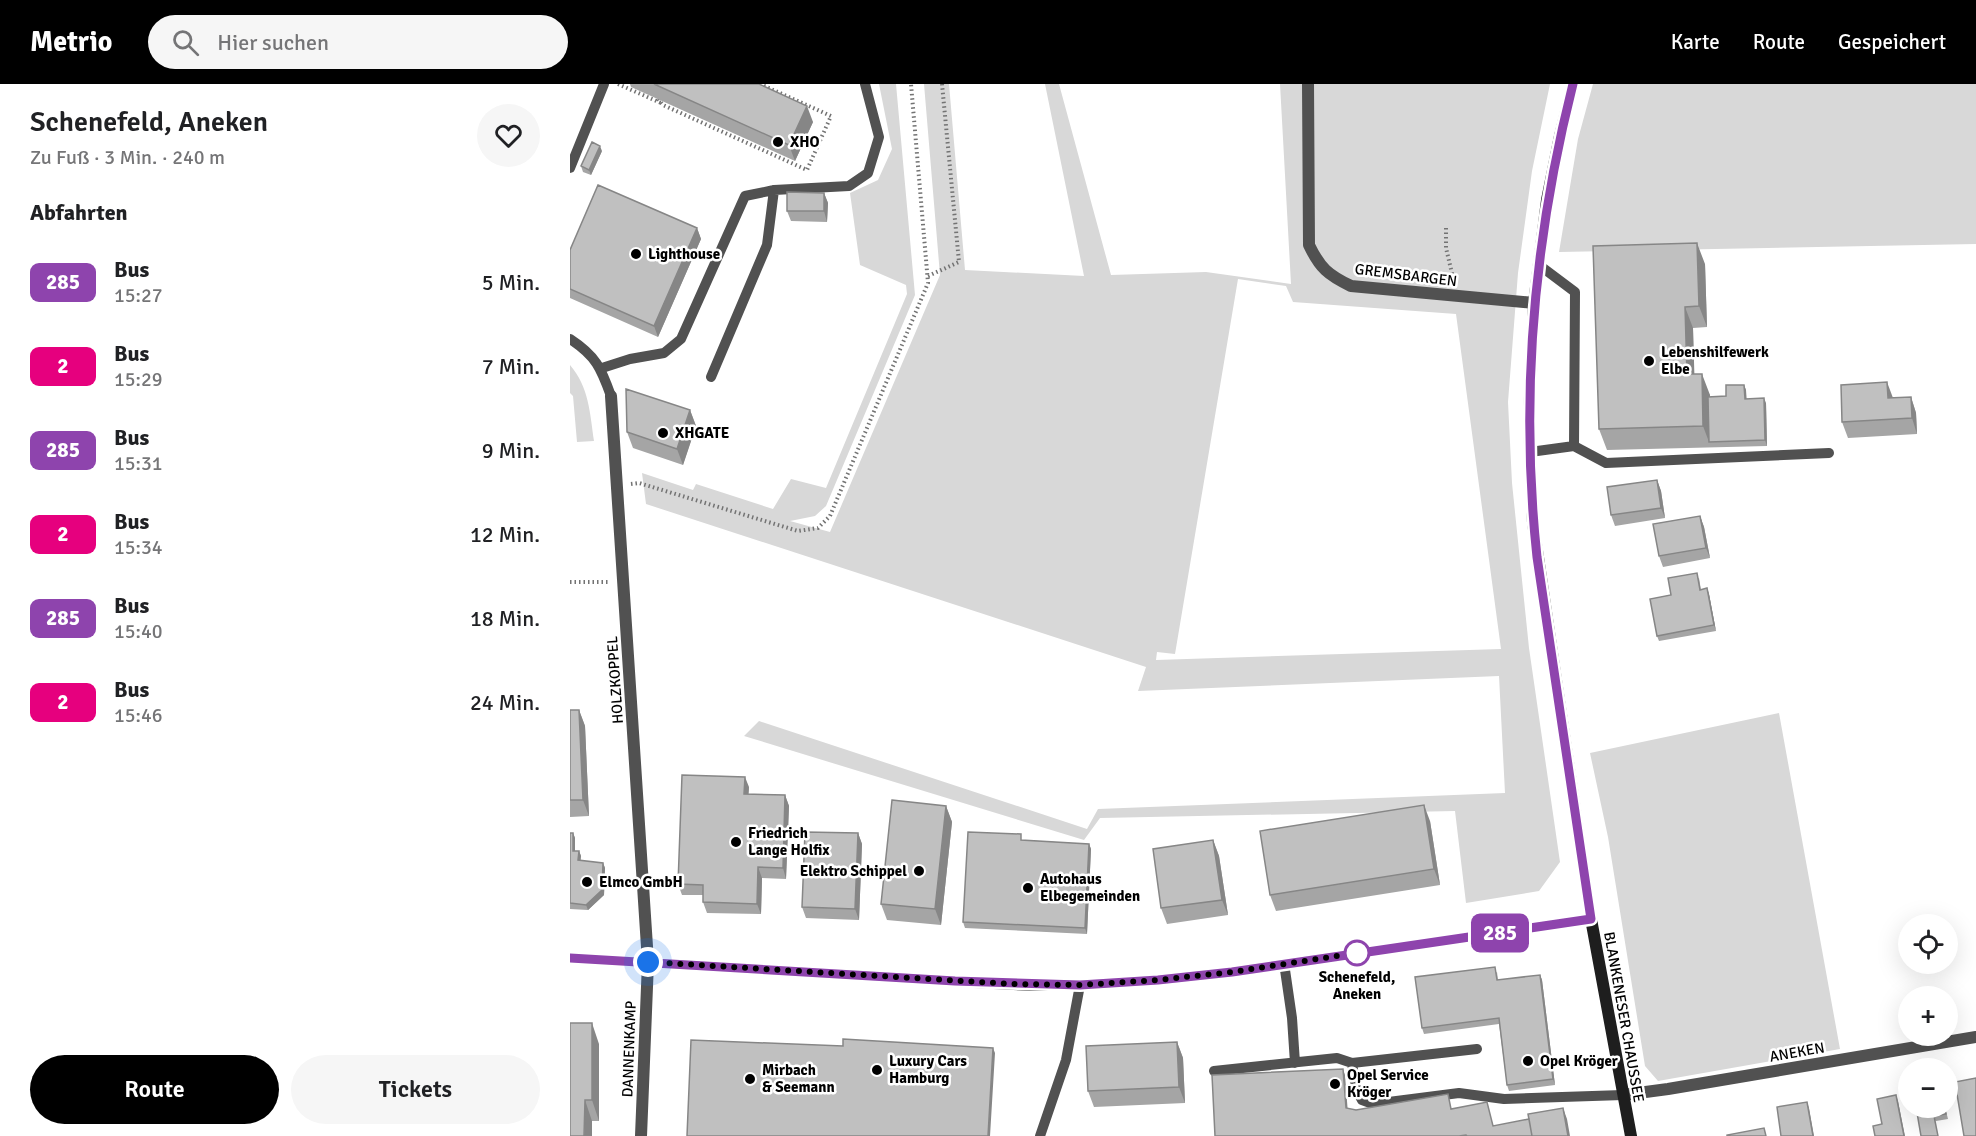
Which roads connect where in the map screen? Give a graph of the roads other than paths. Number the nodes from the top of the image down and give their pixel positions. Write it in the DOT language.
graph roads {
  1 [pos="604,84"];
  2 [pos="866,84"];
  3 [pos="1308,84"];
  4 [pos="1573,84"];
  5 [pos="570,168"];
  6 [pos="774,190"];
  7 [pos="1539,265"];
  8 [pos="1534,303"];
  9 [pos="570,339"];
  10 [pos="602,368"];
  11 [pos="711,377"];
  12 [pos="611,396"];
  13 [pos="1574,446"];
  14 [pos="1530,452"];
  15 [pos="1828,453"];
  16 [pos="1591,919"];
  17 [pos="570,958"];
  18 [pos="648,962"];
  19 [pos="1284,963"];
  20 [pos="1080,985"];
  21 [pos="1976,1037"];
  22 [pos="1478,1049"];
  23 [pos="1295,1063"];
  24 [pos="1353,1064"];
  25 [pos="1214,1071"];
  26 [pos="1623,1095"];
  27 [pos="641,1136"];
  28 [pos="1040,1136"];
  29 [pos="1631,1136"];
  1 -- 5 [label="lane"];
  2 -- 6 [label="lane"];
  3 -- 8 [label="street, GREMSBARGEN"];
  4 -- 7 [label="main road, BLANKENESER CHAUSSEE"];
  6 -- 10 [label="lane"];
  6 -- 11 [label="lane"];
  7 -- 8 [label="main road, BLANKENESER CHAUSSEE"];
  7 -- 13 [label="lane"];
  8 -- 14 [label="main road, BLANKENESER CHAUSSEE"];
  9 -- 10 [label="lane"];
  10 -- 12 [label="lane"];
  12 -- 18 [label="street, HOLZKOPPEL"];
  13 -- 14 [label="lane"];
  13 -- 15 [label="lane"];
  14 -- 16 [label="main road, BLANKENESER CHAUSSEE"];
  16 -- 19 [label="street"];
  16 -- 26 [label="main road, BLANKENESER CHAUSSEE"];
  17 -- 18 [label="street"];
  18 -- 20 [label="street"];
  18 -- 27 [label="street, DANNENKAMP"];
  19 -- 20 [label="street"];
  19 -- 23 [label="lane"];
  20 -- 28 [label="lane"];
  21 -- 26 [label="street, ANEKEN"];
  22 -- 24 [label="lane"];
  23 -- 24 [label="lane"];
  23 -- 25 [label="lane"];
  24 -- 26 [label="lane"];
  26 -- 29 [label="main road, BLANKENESER CHAUSSEE"];
}
